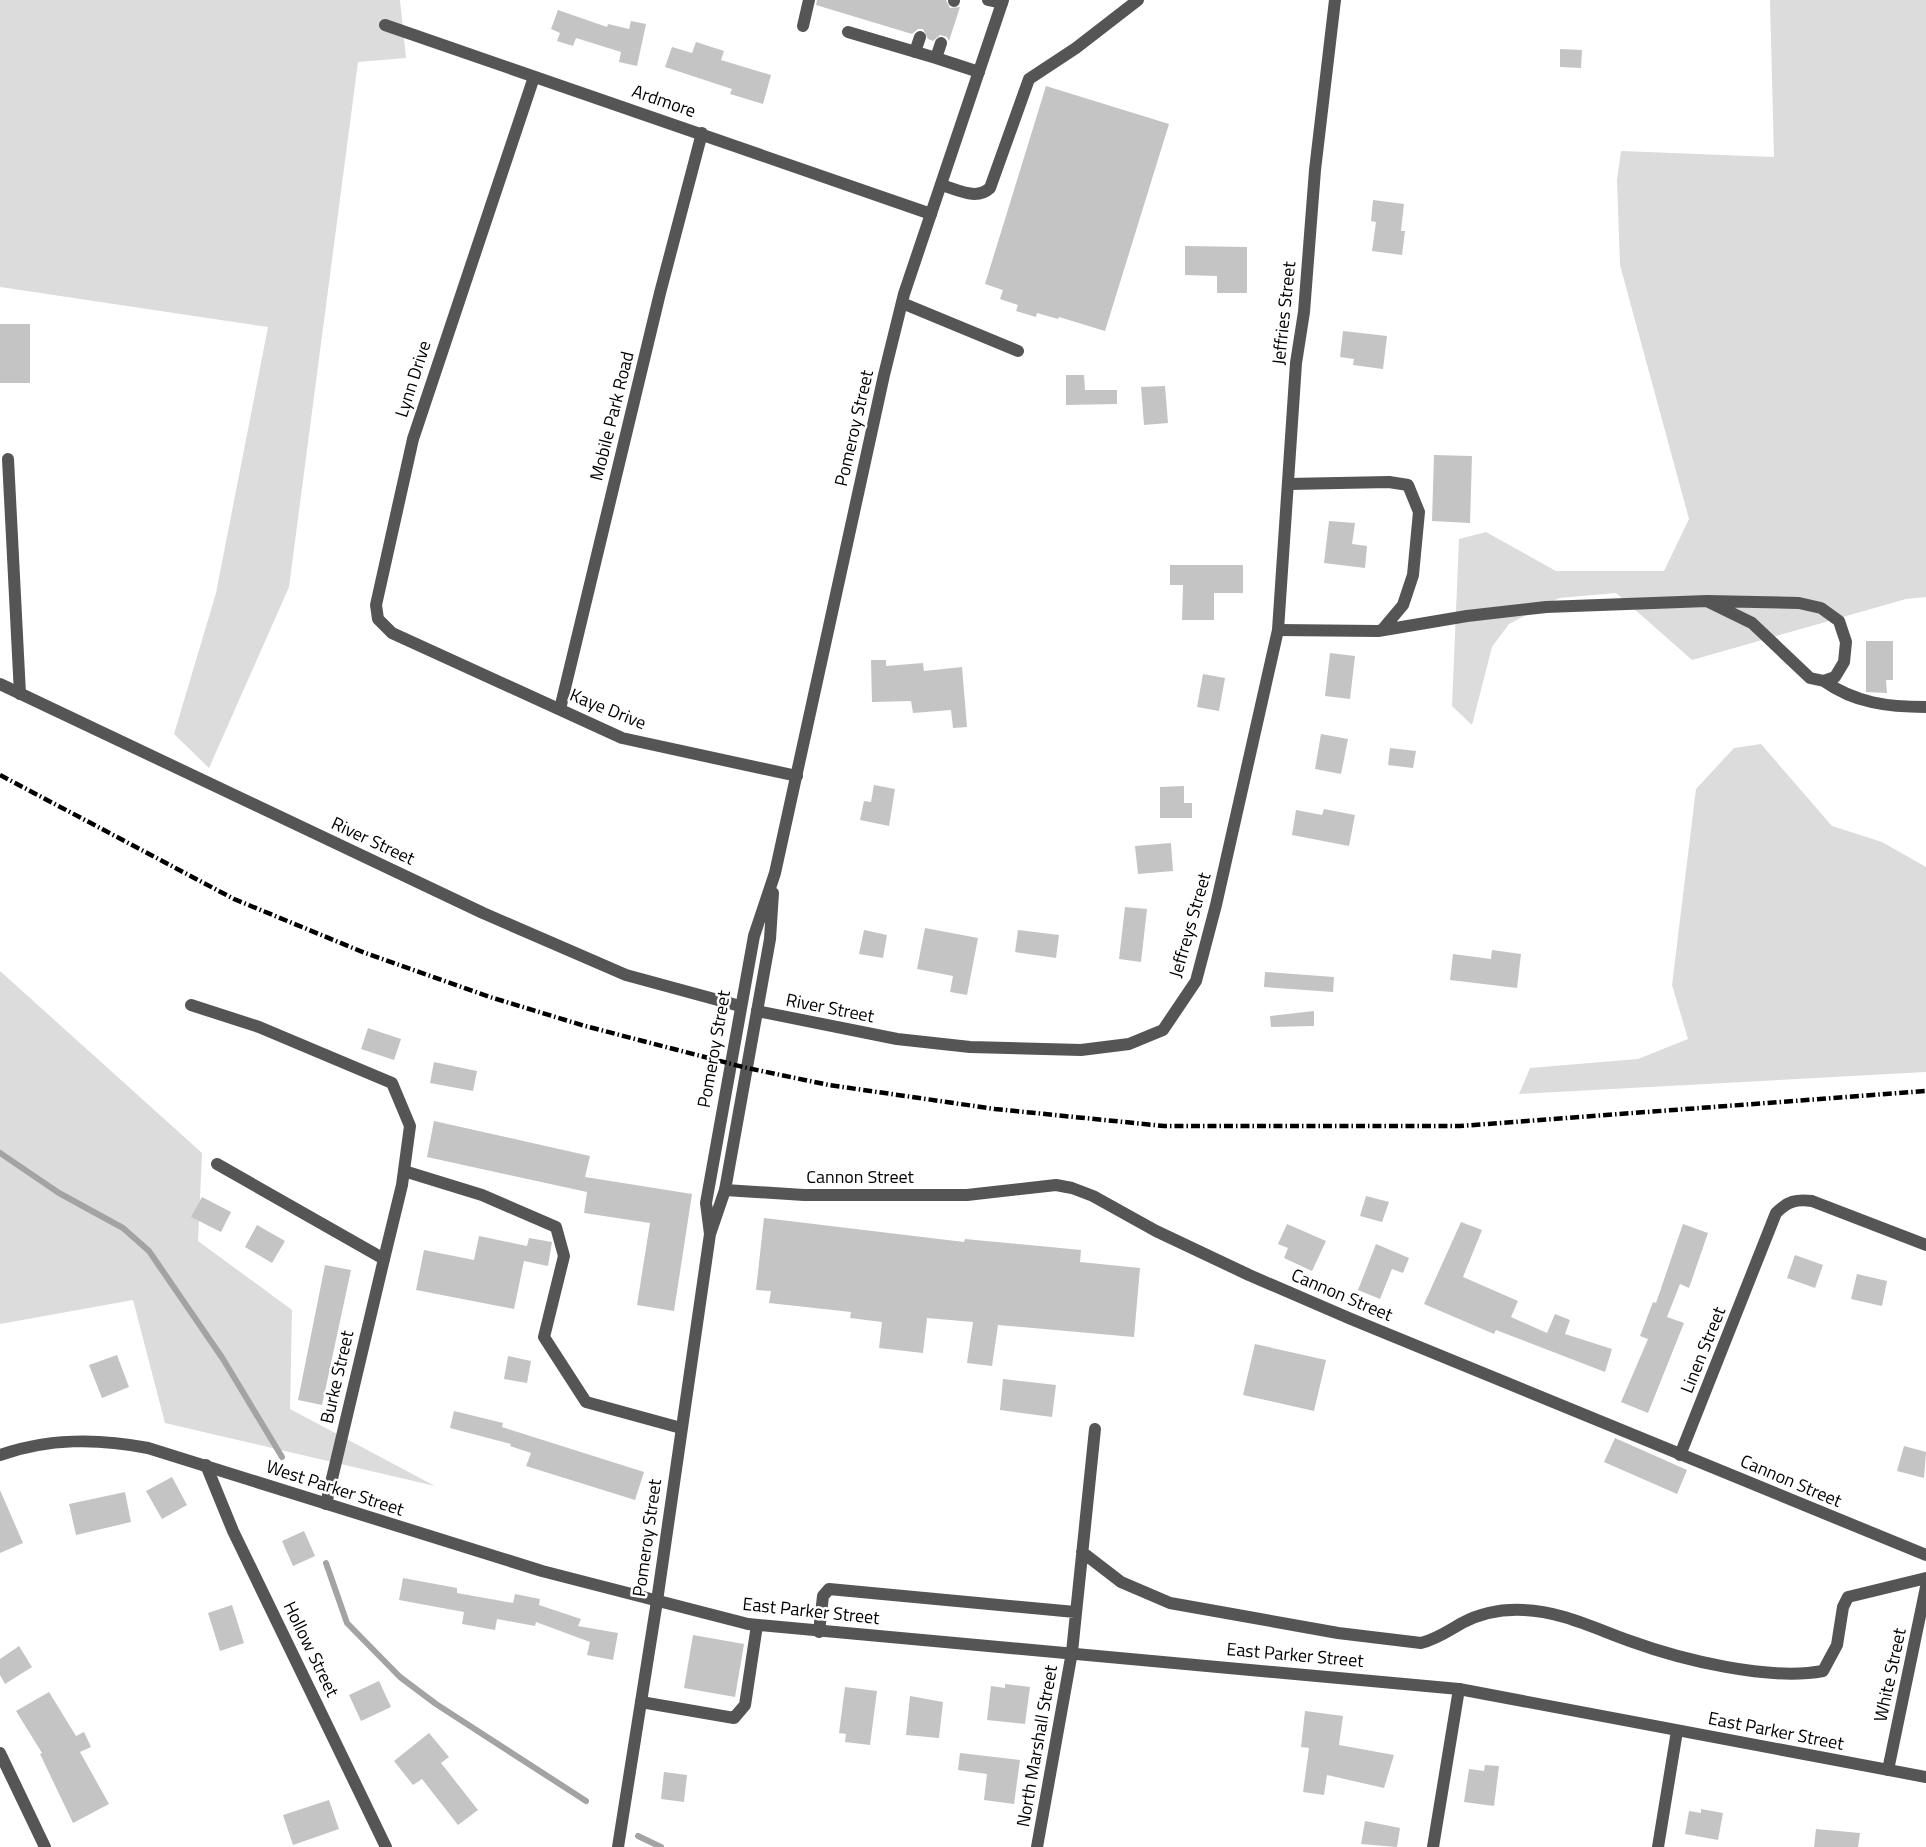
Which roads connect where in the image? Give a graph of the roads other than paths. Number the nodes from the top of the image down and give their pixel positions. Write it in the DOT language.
graph roads {
  1 [pos="809,0"];
  2 [pos="988,0"];
  3 [pos="1138,0"];
  4 [pos="1335,0"];
  5 [pos="1002,2"];
  6 [pos="385,25"];
  7 [pos="803,26"];
  8 [pos="848,32"];
  9 [pos="920,36"];
  10 [pos="941,43"];
  11 [pos="915,52"];
  12 [pos="936,58"];
  13 [pos="979,72"];
  14 [pos="534,78"];
  15 [pos="702,133"];
  16 [pos="941,185"];
  17 [pos="931,214"];
  18 [pos="902,303"];
  19 [pos="1018,351"];
  20 [pos="8,459"];
  21 [pos="1288,484"];
  22 [pos="1707,601"];
  23 [pos="1278,630"];
  24 [pos="1382,630"];
  25 [pos="449,659"];
  26 [pos="1824,681"];
  27 [pos="0,684"];
  28 [pos="20,693"];
  29 [pos="1926,707"];
  30 [pos="560,709"];
  31 [pos="797,776"];
  32 [pos="775,873"];
  33 [pos="190,1005"];
  34 [pos="740,1006"];
  35 [pos="757,1011"];
  36 [pos="897,1039"];
  37 [pos="218,1164"];
  38 [pos="404,1171"];
  39 [pos="725,1190"];
  40 [pos="710,1234"];
  41 [pos="1926,1245"];
  42 [pos="384,1259"];
  43 [pos="681,1428"];
  44 [pos="1095,1429"];
  45 [pos="0,1455"];
  46 [pos="1680,1455"];
  47 [pos="206,1465"];
  48 [pos="326,1504"];
  49 [pos="1082,1552"];
  50 [pos="1926,1555"];
  51 [pos="1926,1578"];
  52 [pos="1926,1587"];
  53 [pos="657,1601"];
  54 [pos="1075,1612"];
  55 [pos="757,1625"];
  56 [pos="819,1632"];
  57 [pos="1072,1652"];
  58 [pos="1459,1689"];
  59 [pos="641,1702"];
  60 [pos="1677,1731"];
  61 [pos="0,1753"];
  62 [pos="1888,1770"];
  63 [pos="1926,1777"];
  64 [pos="45,1847"];
  65 [pos="386,1847"];
  66 [pos="618,1847"];
  67 [pos="1037,1847"];
  68 [pos="1433,1847"];
  69 [pos="1658,1847"];
  1 -- 7 [label="street"];
  2 -- 5 [label="street"];
  3 -- 16 [label="street"];
  4 -- 21 [label="street, Jeffries Street"];
  5 -- 13 [label="street, Pomeroy Street"];
  6 -- 14 [label="street, Ardmore"];
  8 -- 11 [label="street"];
  9 -- 11 [label="street"];
  10 -- 12 [label="street"];
  11 -- 12 [label="street"];
  12 -- 13 [label="street"];
  13 -- 16 [label="street, Pomeroy Street"];
  14 -- 15 [label="street, Ardmore"];
  14 -- 25 [label="street, Lynn Drive"];
  15 -- 17 [label="street, Ardmore"];
  15 -- 30 [label="street, Mobile Park Road"];
  16 -- 17 [label="street, Pomeroy Street"];
  17 -- 18 [label="street, Pomeroy Street"];
  18 -- 19 [label="street"];
  18 -- 31 [label="street, Pomeroy Street"];
  20 -- 28 [label="street"];
  21 -- 23 [label="street, Jeffries Street"];
  21 -- 24 [label="street"];
  22 -- 24 [label="street"];
  22 -- 26 [label="street"];
  22 -- 26 [label="street"];
  23 -- 24 [label="street"];
  23 -- 36 [label="street, Jeffreys Street"];
  25 -- 30 [label="street, Kaye Drive"];
  26 -- 29 [label="street"];
  27 -- 28 [label="street, River Street"];
  28 -- 34 [label="street, River Street"];
  30 -- 31 [label="street, Kaye Drive"];
  31 -- 32 [label="street, Pomeroy Street"];
  32 -- 34 [label="street, Pomeroy Street"];
  32 -- 35 [label="street, Pomeroy Street"];
  33 -- 38 [label="street, Burke Street"];
  34 -- 40 [label="street, Pomeroy Street"];
  35 -- 36 [label="street, River Street"];
  35 -- 39 [label="street, Pomeroy Street"];
  37 -- 42 [label="street"];
  38 -- 42 [label="street, Burke Street"];
  38 -- 43 [label="street"];
  39 -- 40 [label="street, Pomeroy Street"];
  39 -- 46 [label="street, Cannon Street"];
  40 -- 43 [label="street, Pomeroy Street"];
  41 -- 46 [label="street, Linen Street"];
  42 -- 48 [label="street, Burke Street"];
  43 -- 53 [label="street, Pomeroy Street"];
  44 -- 49 [label="street, North Marshall Street"];
  45 -- 47 [label="street, West Parker Street"];
  46 -- 50 [label="street, Cannon Street"];
  47 -- 48 [label="street, West Parker Street"];
  47 -- 65 [label="street, Hollow Street"];
  48 -- 53 [label="street, West Parker Street"];
  49 -- 51 [label="street"];
  49 -- 54 [label="street, North Marshall Street"];
  52 -- 62 [label="street, White Street"];
  53 -- 55 [label="street, East Parker Street"];
  53 -- 59 [label="street, Pomeroy Street"];
  54 -- 56 [label="street"];
  54 -- 57 [label="street, North Marshall Street"];
  55 -- 56 [label="street, East Parker Street"];
  55 -- 59 [label="street"];
  56 -- 57 [label="street, East Parker Street"];
  57 -- 58 [label="street, East Parker Street"];
  57 -- 67 [label="street, North Marshall Street"];
  58 -- 60 [label="street, East Parker Street"];
  58 -- 68 [label="street"];
  59 -- 66 [label="street, Pomeroy Street"];
  60 -- 62 [label="street, East Parker Street"];
  60 -- 69 [label="street"];
  61 -- 64 [label="street"];
  62 -- 63 [label="street, East Parker Street"];
}
